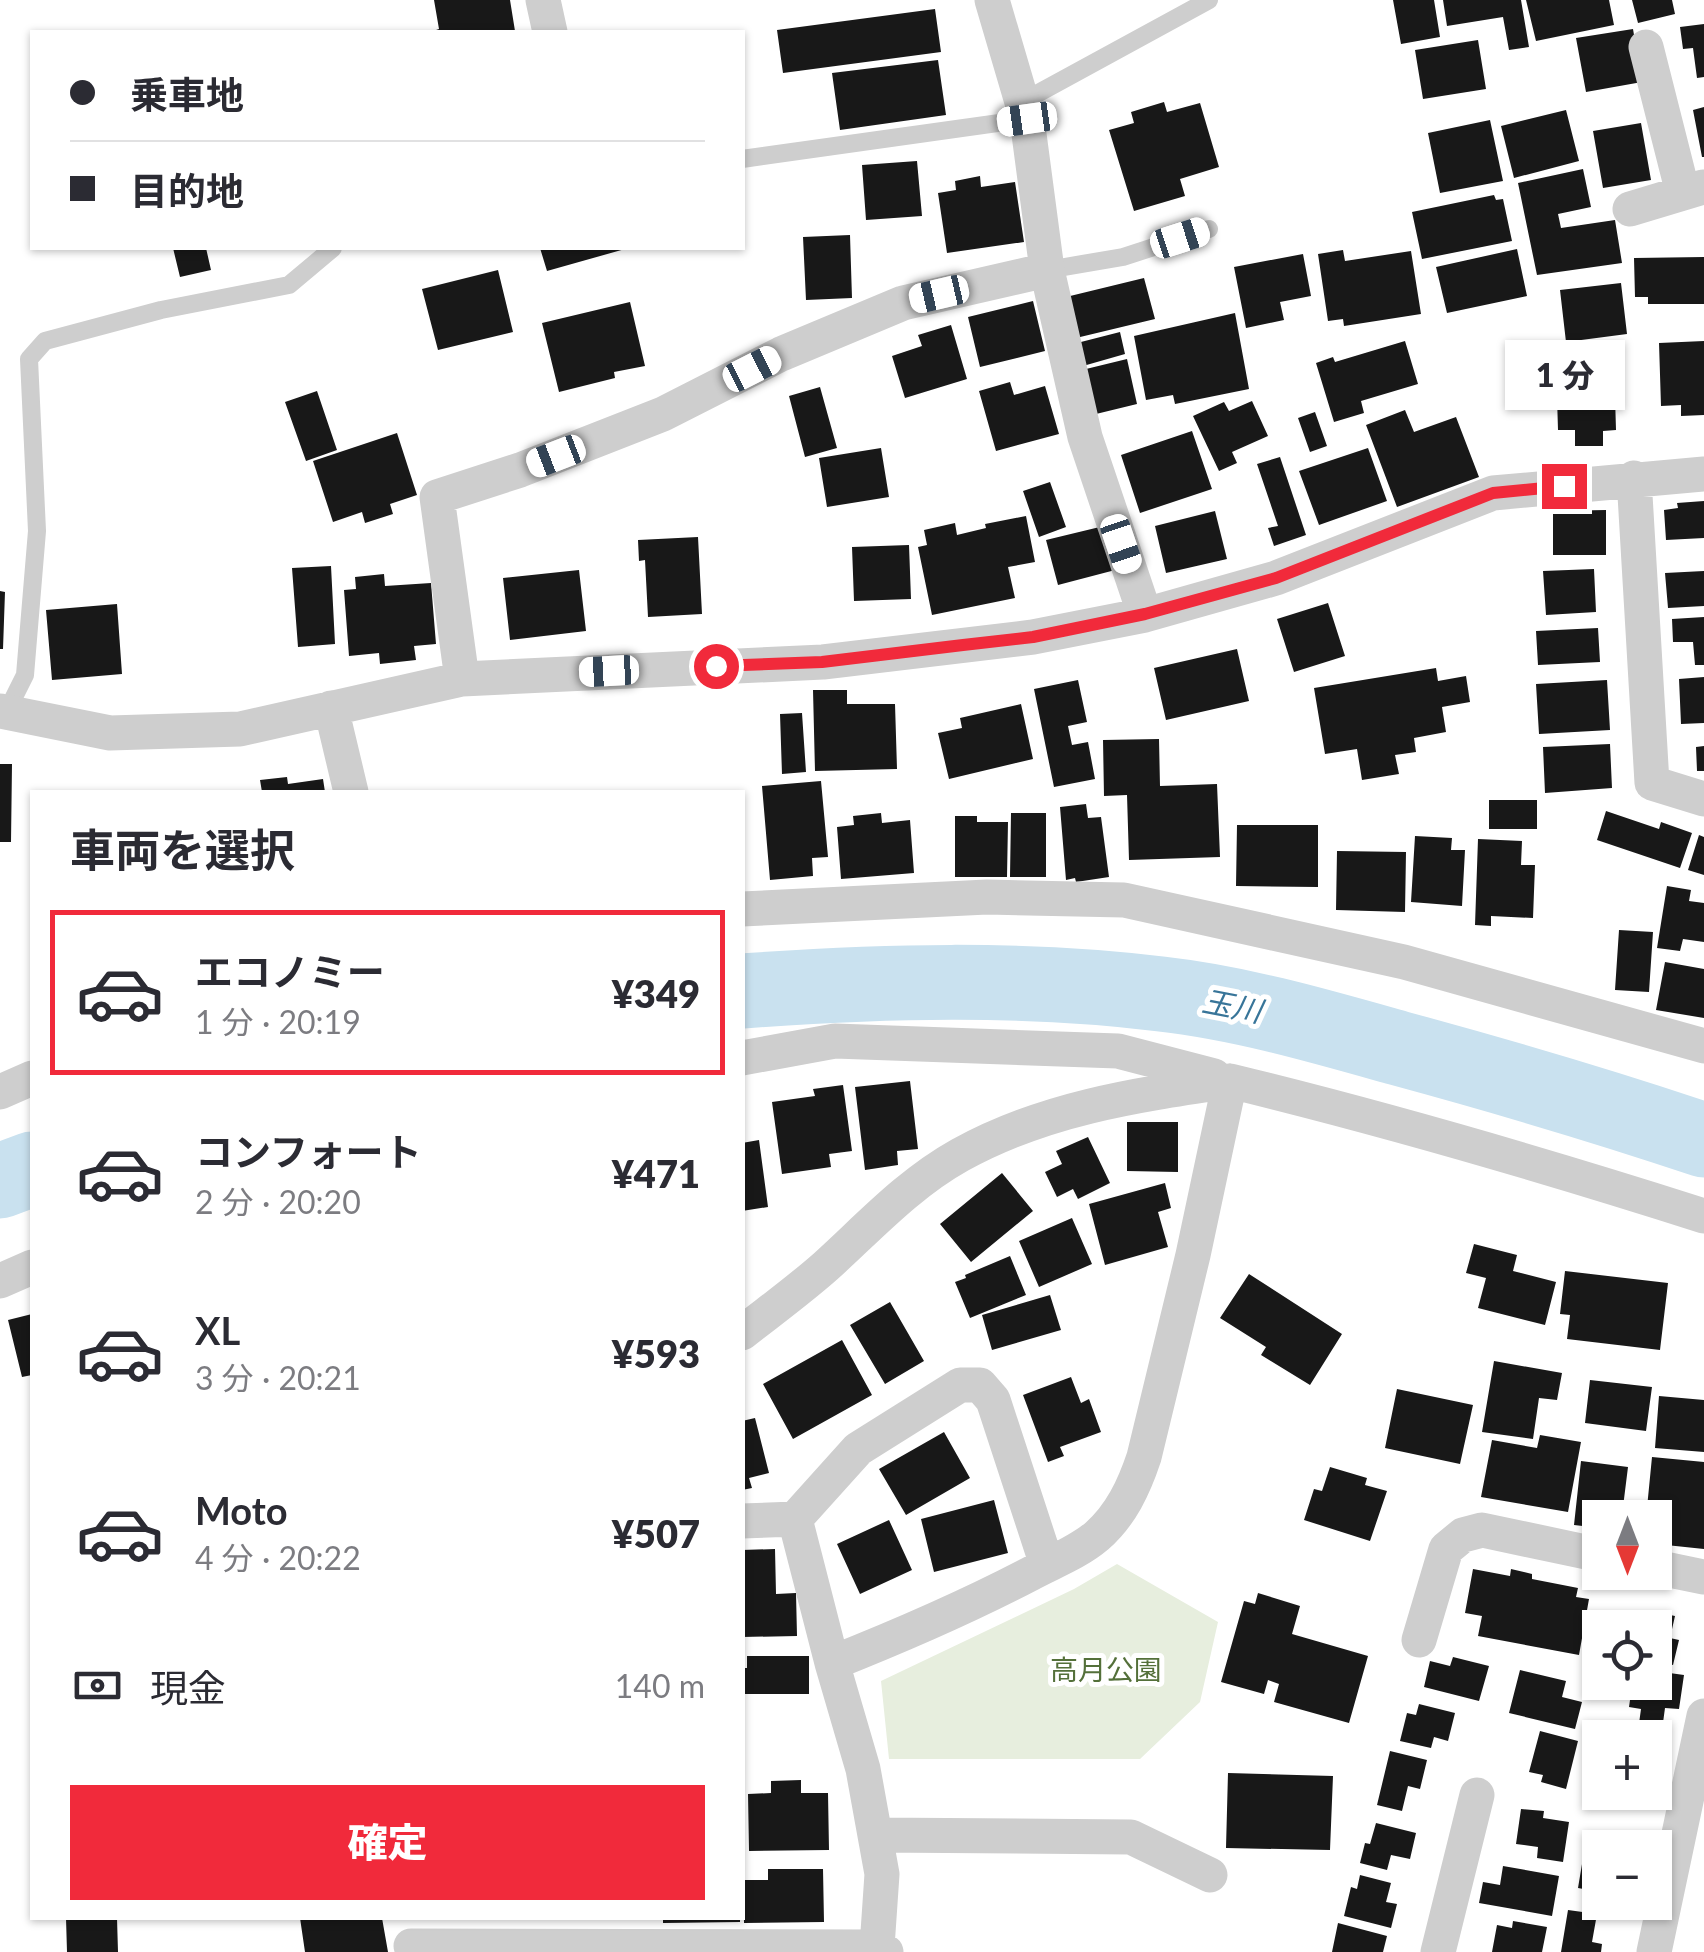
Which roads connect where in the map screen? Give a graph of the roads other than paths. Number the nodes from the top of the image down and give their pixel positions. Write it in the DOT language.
graph roads {
  1 [pos="543,0"];
  2 [pos="992,0"];
  3 [pos="1208,0"];
  4 [pos="550,30"];
  5 [pos="1646,47"];
  6 [pos="1024,110"];
  7 [pos="745,159"];
  8 [pos="1693,190"];
  9 [pos="1630,209"];
  10 [pos="1209,229"];
  11 [pos="331,250"];
  12 [pos="1047,270"];
  13 [pos="1704,474"];
  14 [pos="1634,478"];
  15 [pos="1145,614"];
  16 [pos="462,678"];
  17 [pos="332,708"];
  18 [pos="3,712"];
  19 [pos="351,790"];
  20 [pos="1704,799"];
  21 [pos="745,908"];
  22 [pos="1704,1046"];
  23 [pos="745,1057"];
  24 [pos="30,1079"];
  25 [pos="1230,1080"];
  26 [pos="0,1092"];
  27 [pos="1704,1216"];
  28 [pos="30,1268"];
  29 [pos="0,1281"];
  30 [pos="745,1331"];
  31 [pos="795,1519"];
  32 [pos="745,1521"];
  33 [pos="1582,1551"];
  34 [pos="1048,1564"];
  35 [pos="1672,1570"];
  36 [pos="1704,1577"];
  37 [pos="1419,1640"];
  38 [pos="832,1663"];
  39 [pos="1704,1716"];
  40 [pos="1476,1796"];
  41 [pos="875,1835"];
  42 [pos="1210,1876"];
  43 [pos="411,1938"];
  44 [pos="639,1939"];
  45 [pos="881,1950"];
  46 [pos="1438,1952"];
  47 [pos="1654,1952"];
  1 -- 4 [label="street"];
  2 -- 6 [label="street"];
  3 -- 6 [label="lane"];
  5 -- 8 [label="street"];
  6 -- 7 [label="lane"];
  6 -- 12 [label="street"];
  8 -- 9 [label="street"];
  10 -- 12 [label="lane"];
  11 -- 18 [label="lane"];
  12 -- 15 [label="street"];
  12 -- 16 [label="street"];
  13 -- 14 [label="street"];
  14 -- 15 [label="street"];
  14 -- 20 [label="street"];
  15 -- 16 [label="street"];
  16 -- 17 [label="street"];
  17 -- 18 [label="street"];
  17 -- 19 [label="street"];
  21 -- 22 [label="street"];
  23 -- 25 [label="street"];
  24 -- 26 [label="street"];
  25 -- 27 [label="street"];
  25 -- 30 [label="street"];
  25 -- 34 [label="street"];
  28 -- 29 [label="street"];
  31 -- 32 [label="street"];
  31 -- 34 [label="street"];
  31 -- 38 [label="street"];
  33 -- 37 [label="street"];
  34 -- 38 [label="street"];
  35 -- 36 [label="street"];
  38 -- 41 [label="street"];
  39 -- 47 [label="street"];
  40 -- 46 [label="street"];
  41 -- 42 [label="street"];
  41 -- 45 [label="street"];
  43 -- 44 [label="street"];
  44 -- 45 [label="street"];
}
